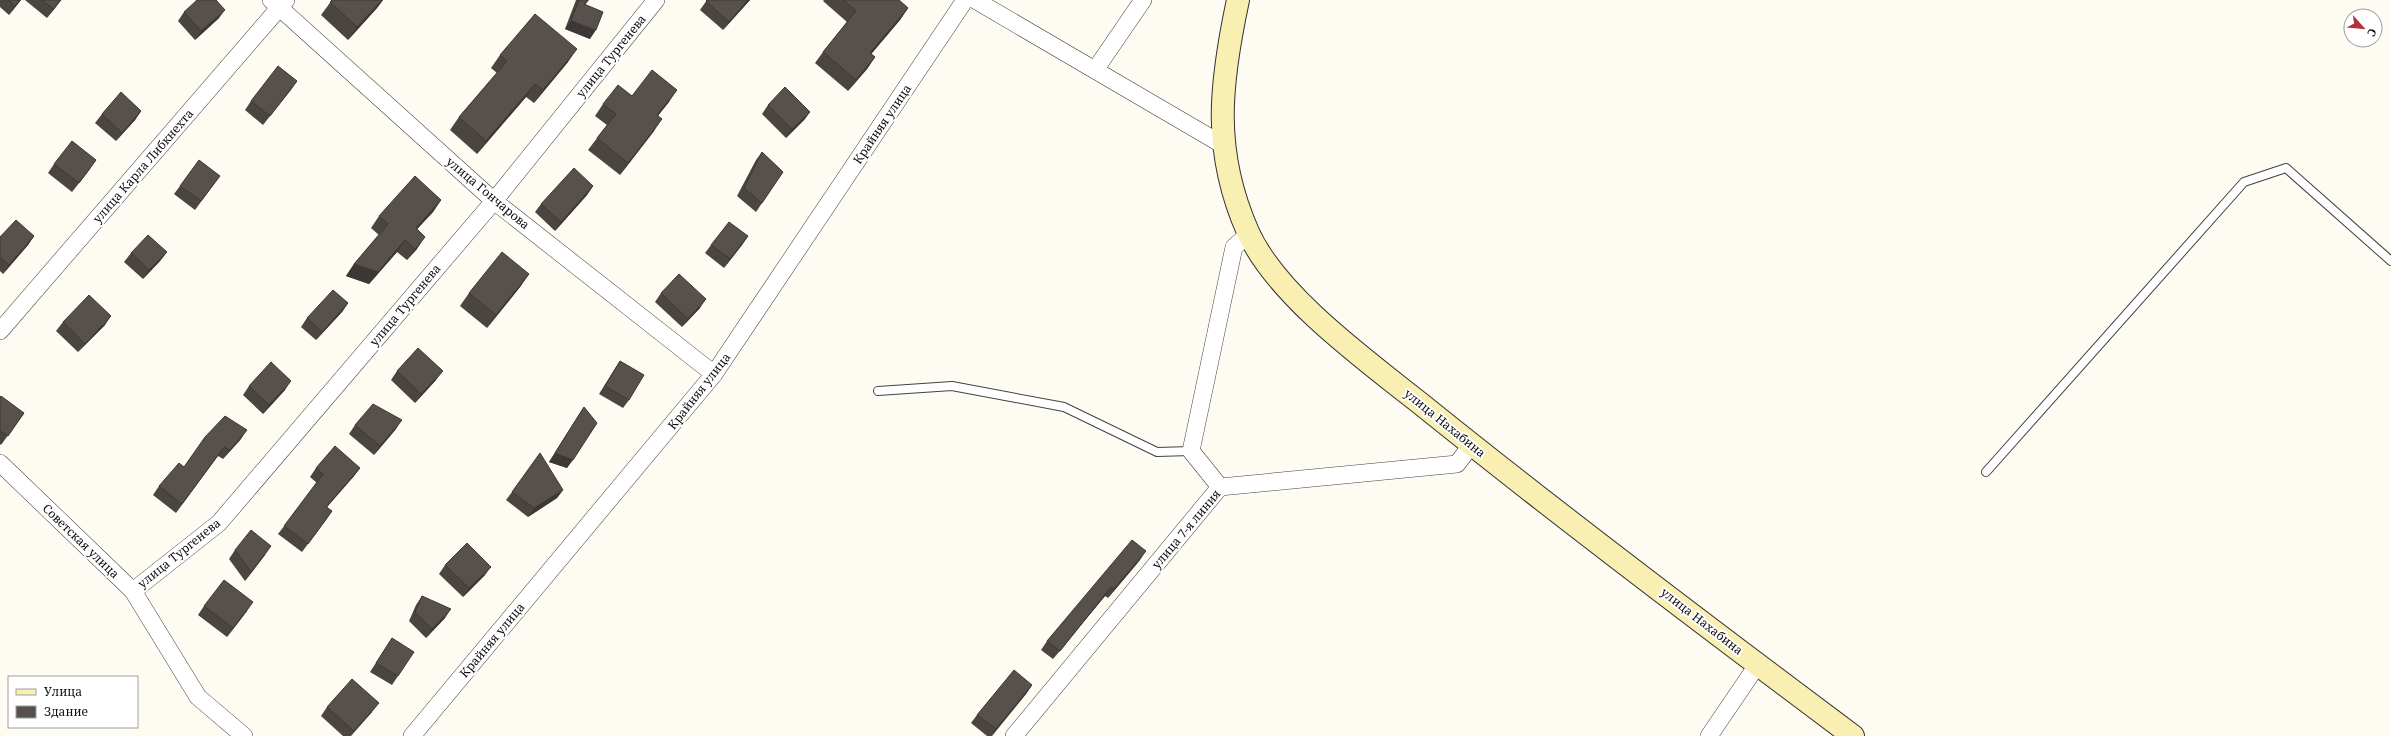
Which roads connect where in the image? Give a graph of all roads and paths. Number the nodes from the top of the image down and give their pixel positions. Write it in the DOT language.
graph roads {
  1 [pos="656,0"];
  2 [pos="965,0"];
  3 [pos="975,0"];
  4 [pos="1143,0"];
  5 [pos="1238,0"];
  6 [pos="278,2"];
  7 [pos="1095,70"];
  8 [pos="1223,145"];
  9 [pos="494,200"];
  10 [pos="1249,234"];
  11 [pos="2391,261"];
  12 [pos="0,332"];
  13 [pos="714,374"];
  14 [pos="878,391"];
  15 [pos="1472,444"];
  16 [pos="1191,451"];
  17 [pos="0,463"];
  18 [pos="1986,472"];
  19 [pos="1220,487"];
  20 [pos="133,591"];
  21 [pos="1758,664"];
  22 [pos="244,736"];
  23 [pos="412,736"];
  24 [pos="1014,736"];
  25 [pos="1709,736"];
  26 [pos="1853,736"];
  1 -- 9 [label="street, улица Тургенева"];
  2 -- 13 [label="street, Крайняя улица"];
  3 -- 7 [label="street"];
  4 -- 7 [label="street"];
  5 -- 8 [label="main road, улица Нахабина"];
  6 -- 9 [label="street, улица Гончарова"];
  6 -- 12 [label="street, улица Карла Либкнехта"];
  7 -- 8 [label="street"];
  8 -- 10 [label="main road, улица Нахабина"];
  9 -- 13 [label="street, улица Гончарова"];
  9 -- 20 [label="street, улица Тургенева"];
  10 -- 15 [label="main road, улица Нахабина"];
  10 -- 16 [label="street"];
  11 -- 18 [label="lane"];
  13 -- 23 [label="street, Крайняя улица"];
  14 -- 16 [label="lane"];
  15 -- 19 [label="street, улица 7-я линия"];
  15 -- 21 [label="main road, улица Нахабина"];
  16 -- 19 [label="street"];
  17 -- 20 [label="street, Советская улица"];
  19 -- 24 [label="street, улица 7-я линия"];
  20 -- 22 [label="street, Советская улица"];
  21 -- 25 [label="street"];
  21 -- 26 [label="main road, улица Нахабина"];
}
